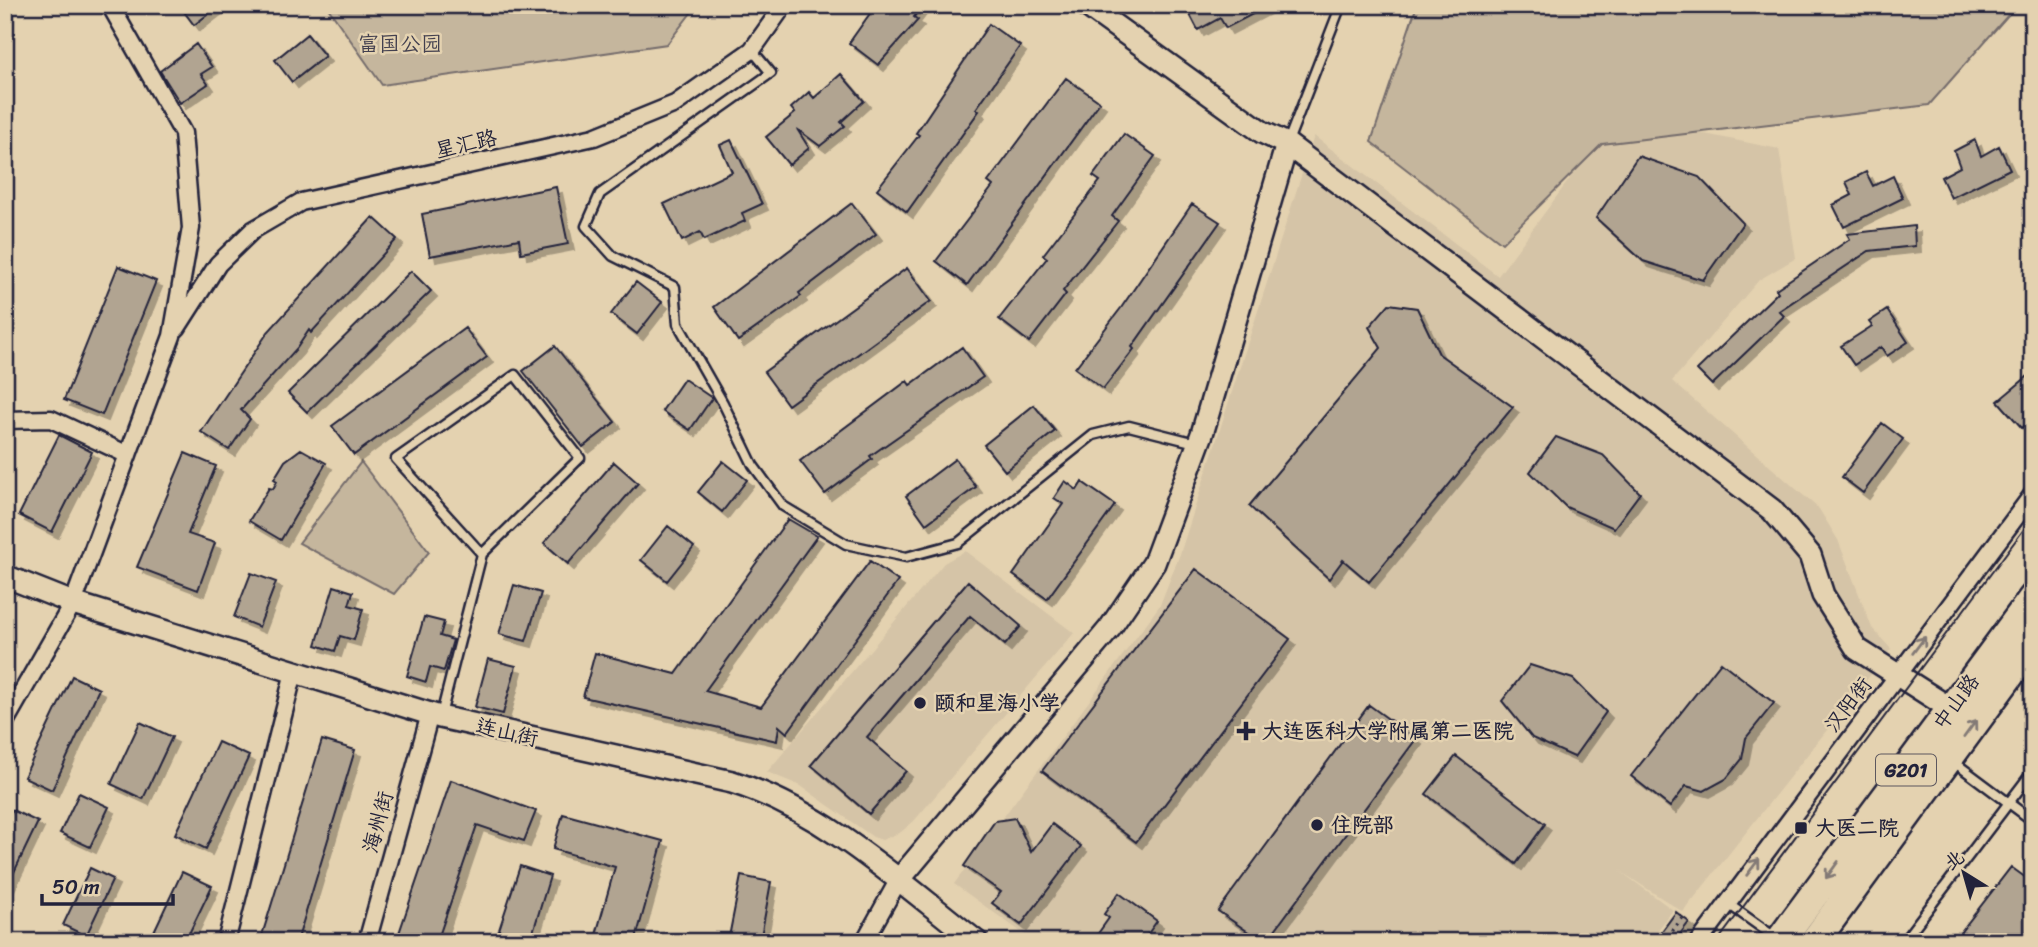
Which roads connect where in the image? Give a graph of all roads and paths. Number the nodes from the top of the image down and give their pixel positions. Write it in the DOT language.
graph roads {
  1 [pos="95,5"];
  2 [pos="784,5"];
  3 [pos="1086,5"];
  4 [pos="1341,5"];
  5 [pos="114,12"];
  6 [pos="752,50"];
  7 [pos="1287,144"];
  8 [pos="172,336"];
  9 [pos="5,420"];
  10 [pos="1199,444"];
  11 [pos="128,455"];
  12 [pos="2033,494"];
  13 [pos="482,554"];
  14 [pos="5,576"];
  15 [pos="2033,598"];
  16 [pos="73,603"];
  17 [pos="2033,643"];
  18 [pos="294,672"];
  19 [pos="1898,674"];
  20 [pos="1951,709"];
  21 [pos="435,716"];
  22 [pos="5,722"];
  23 [pos="1949,758"];
  24 [pos="2033,771"];
  25 [pos="2009,803"];
  26 [pos="2033,821"];
  27 [pos="898,881"];
  28 [pos="1727,903"];
  29 [pos="1683,917"];
  30 [pos="970,940"];
  31 [pos="1779,941"];
  32 [pos="226,942"];
  33 [pos="367,942"];
  34 [pos="864,942"];
  35 [pos="1664,942"];
  36 [pos="1699,942"];
  37 [pos="1814,942"];
  38 [pos="1903,942"];
  1 -- 5 [label="street"];
  2 -- 6 [label="street, 星汇路"];
  3 -- 7 [label="street"];
  4 -- 7 [label="lane"];
  5 -- 8 [label="street"];
  6 -- 8 [label="street, 星汇路"];
  6 -- 10 [label="lane"];
  7 -- 10 [label="street"];
  7 -- 19 [label="street"];
  8 -- 11 [label="street"];
  9 -- 11 [label="street"];
  10 -- 27 [label="street"];
  11 -- 16 [label="street"];
  19 -- 12 [label="street, 汉阳街, one-way"];
  13 -- 13 [label="lane"];
  13 -- 21 [label="lane"];
  14 -- 16 [label="street, 连山街"];
  15 -- 20 [label="highway, 中山路 / G201"];
  16 -- 18 [label="street, 连山街"];
  16 -- 22 [label="street"];
  23 -- 17 [label="highway, 中山路 / G201, one-way"];
  18 -- 21 [label="street, 连山街"];
  18 -- 32 [label="street"];
  19 -- 20 [label="street"];
  28 -- 19 [label="street, 汉阳街, one-way"];
  20 -- 31 [label="highway, 中山路 / G201, one-way"];
  21 -- 27 [label="street, 连山街"];
  21 -- 33 [label="street, 海州街"];
  23 -- 25 [label="lane"];
  23 -- 37 [label="highway, 中山路 / G201"];
  24 -- 25 [label="lane"];
  25 -- 26 [label="lane"];
  25 -- 38 [label="lane"];
  27 -- 30 [label="street, 连山街"];
  27 -- 34 [label="street"];
  28 -- 31 [label="lane"];
  28 -- 36 [label="street, 汉阳街"];
  29 -- 35 [label="path"];
}
